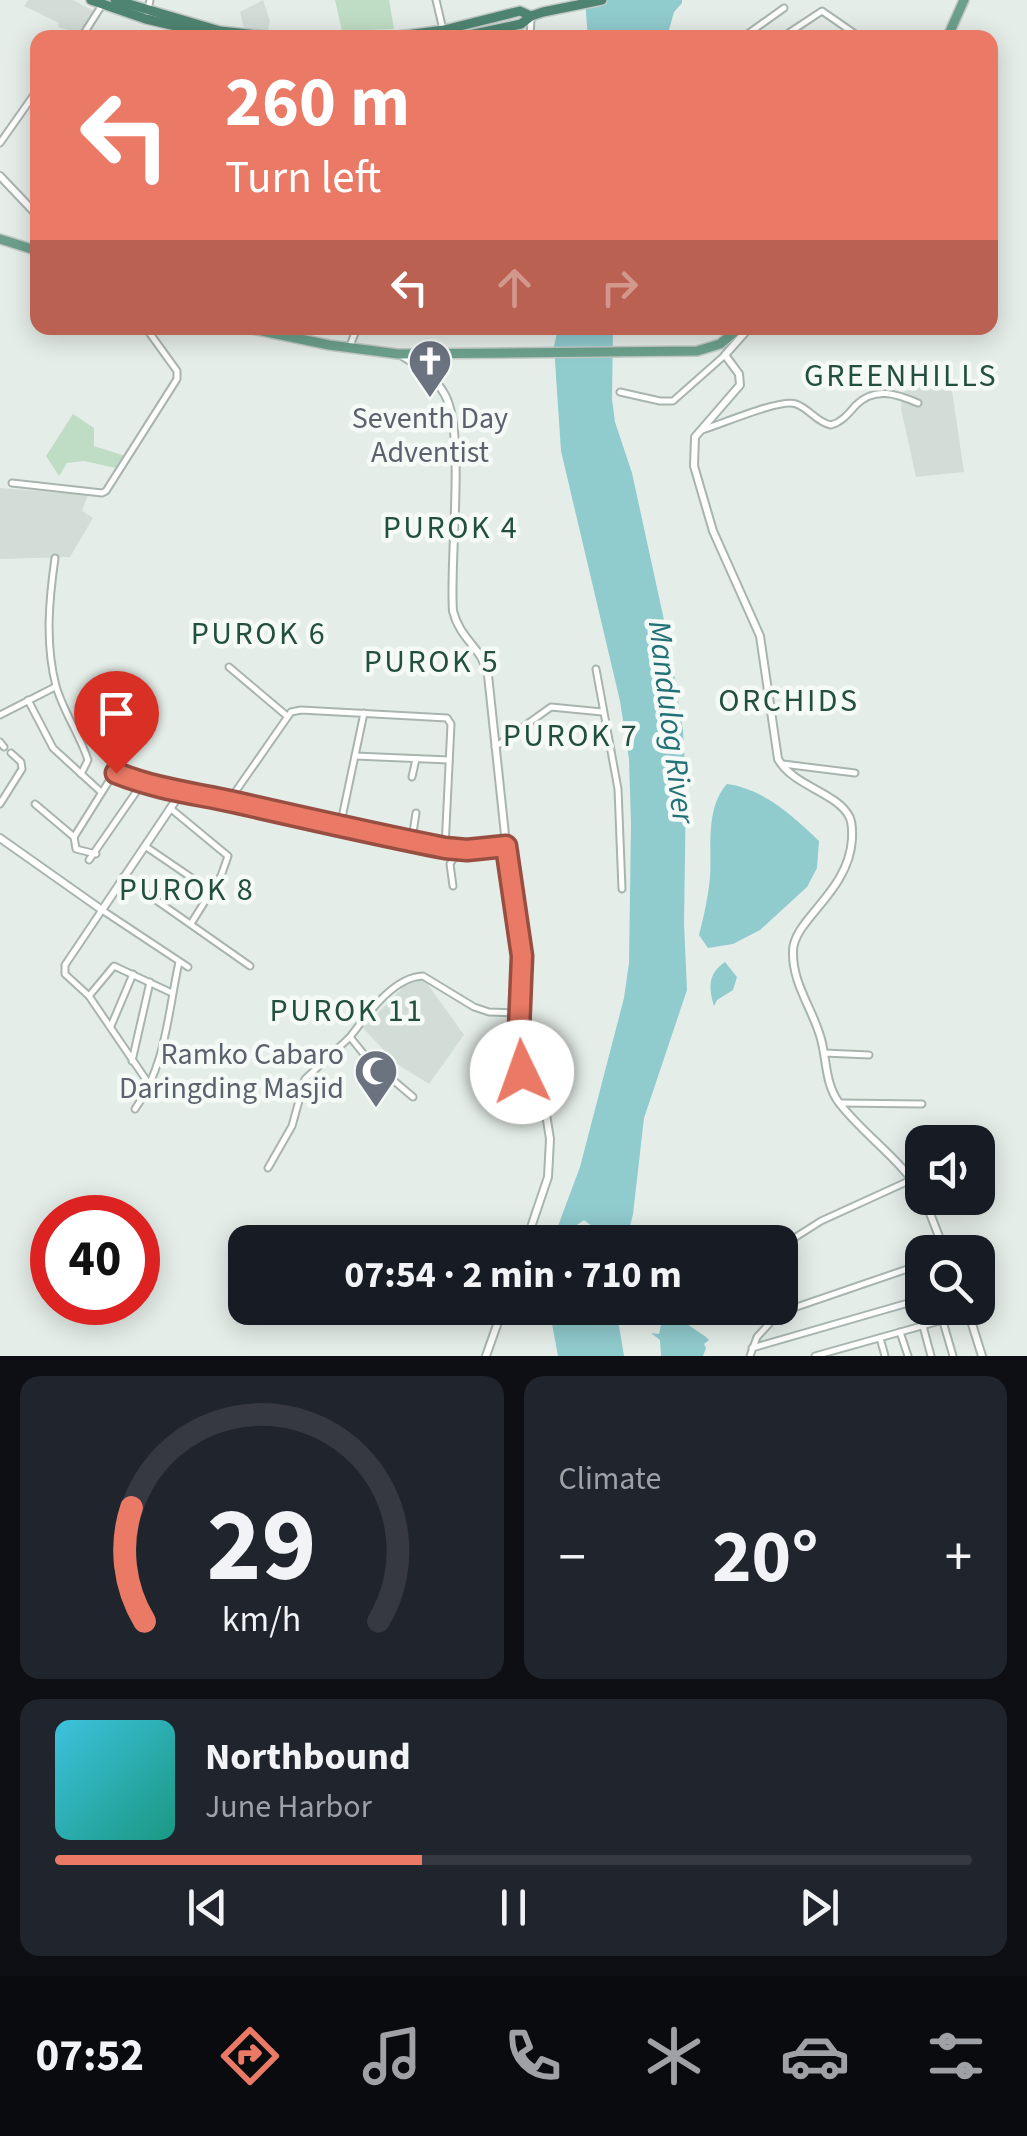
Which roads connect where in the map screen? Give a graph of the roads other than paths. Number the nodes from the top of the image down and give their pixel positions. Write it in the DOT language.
graph roads {
  1 [pos="91,0"];
  2 [pos="115,0"];
  3 [pos="150,0"];
  4 [pos="436,0"];
  5 [pos="602,0"];
  6 [pos="964,0"];
  7 [pos="102,5"];
  8 [pos="784,8"];
  9 [pos="147,16"];
  10 [pos="531,16"];
  11 [pos="86,30"];
  12 [pos="188,30"];
  13 [pos="215,30"];
  14 [pos="444,30"];
  15 [pos="458,30"];
  16 [pos="492,30"];
  17 [pos="530,30"];
  18 [pos="753,30"];
  19 [pos="794,30"];
  20 [pos="849,30"];
  21 [pos="951,30"];
  22 [pos="30,100"];
  23 [pos="0,143"];
  24 [pos="0,176"];
  25 [pos="30,208"];
  26 [pos="0,240"];
  27 [pos="30,249"];
  28 [pos="151,335"];
  29 [pos="289,335"];
  30 [pos="355,335"];
  31 [pos="730,335"];
  32 [pos="743,335"];
  33 [pos="350,348"];
  34 [pos="398,354"];
  35 [pos="726,355"];
  36 [pos="620,392"];
  37 [pos="918,403"];
  38 [pos="698,431"];
  39 [pos="12,483"];
  40 [pos="55,558"];
  41 [pos="229,666"];
  42 [pos="596,669"];
  43 [pos="56,686"];
  44 [pos="28,700"];
  45 [pos="602,712"];
  46 [pos="0,714"];
  47 [pos="364,714"];
  48 [pos="287,716"];
  49 [pos="495,748"];
  50 [pos="11,752"];
  51 [pos="356,756"];
  52 [pos="416,758"];
  53 [pos="449,760"];
  54 [pos="780,764"];
  55 [pos="855,773"];
  56 [pos="81,774"];
  57 [pos="412,777"];
  58 [pos="142,784"];
  59 [pos="102,792"];
  60 [pos="180,794"];
  61 [pos="229,801"];
  62 [pos="0,804"];
  63 [pos="35,804"];
  64 [pos="170,808"];
  65 [pos="416,812"];
  66 [pos="340,826"];
  67 [pos="74,836"];
  68 [pos="0,838"];
  69 [pos="412,842"];
  70 [pos="144,846"];
  71 [pos="506,846"];
  72 [pos="445,848"];
  73 [pos="458,850"];
  74 [pos="96,854"];
  75 [pos="89,860"];
  76 [pos="123,877"];
  77 [pos="453,886"];
  78 [pos="211,890"];
  79 [pos="622,890"];
  80 [pos="102,910"];
  81 [pos="192,922"];
  82 [pos="179,962"];
  83 [pos="250,966"];
  84 [pos="188,967"];
  85 [pos="133,974"];
  86 [pos="150,982"];
  87 [pos="172,994"];
  88 [pos="89,996"];
  89 [pos="521,1013"];
  90 [pos="111,1027"];
  91 [pos="350,1036"];
  92 [pos="824,1052"];
  93 [pos="869,1055"];
  94 [pos="132,1060"];
  95 [pos="151,1086"];
  96 [pos="413,1097"];
  97 [pos="839,1103"];
  98 [pos="922,1104"];
  99 [pos="135,1108"];
  100 [pos="268,1168"];
  101 [pos="905,1172"];
  102 [pos="905,1184"];
  103 [pos="532,1225"];
  104 [pos="798,1236"];
  105 [pos="905,1270"];
  106 [pos="905,1305"];
  107 [pos="498,1325"];
  108 [pos="926,1325"];
  109 [pos="944,1325"];
  110 [pos="972,1325"];
  111 [pos="923,1326"];
  112 [pos="900,1332"];
  113 [pos="880,1338"];
  114 [pos="752,1348"];
  115 [pos="486,1356"];
  116 [pos="750,1356"];
  117 [pos="815,1356"];
  118 [pos="885,1356"];
  119 [pos="908,1356"];
  120 [pos="931,1356"];
  121 [pos="954,1356"];
  122 [pos="982,1356"];
  1 -- 7 [label="highway"];
  2 -- 9 [label="highway"];
  3 -- 9 [label="street"];
  4 -- 14 [label="street"];
  5 -- 10 [label="highway"];
  6 -- 21 [label="main road"];
  7 -- 9 [label="highway"];
  7 -- 11 [label="street"];
  8 -- 18 [label="street"];
  9 -- 12 [label="highway"];
  9 -- 13 [label="highway"];
  10 -- 15 [label="highway"];
  10 -- 16 [label="highway"];
  10 -- 17 [label="street"];
  19 -- 20 [label="street"];
  22 -- 23 [label="street"];
  24 -- 25 [label="street"];
  26 -- 27 [label="main road"];
  28 -- 39 [label="street"];
  29 -- 33 [label="main road"];
  30 -- 33 [label="street"];
  31 -- 34 [label="main road"];
  32 -- 35 [label="street"];
  33 -- 34 [label="main road"];
  34 -- 49 [label="street"];
  35 -- 36 [label="street"];
  35 -- 38 [label="street"];
  37 -- 38 [label="street"];
  38 -- 54 [label="street"];
  40 -- 43 [label="street"];
  41 -- 48 [label="street"];
  42 -- 45 [label="street"];
  43 -- 44 [label="street"];
  43 -- 56 [label="street"];
  44 -- 46 [label="street"];
  44 -- 56 [label="street"];
  45 -- 49 [label="street"];
  45 -- 79 [label="street"];
  47 -- 48 [label="street"];
  47 -- 51 [label="street"];
  47 -- 53 [label="street"];
  48 -- 61 [label="street"];
  49 -- 71 [label="street"];
  50 -- 62 [label="street"];
  51 -- 52 [label="street"];
  51 -- 66 [label="street"];
  52 -- 53 [label="street"];
  52 -- 57 [label="street"];
  53 -- 72 [label="street"];
  54 -- 55 [label="street"];
  54 -- 92 [label="street"];
  56 -- 59 [label="street"];
  58 -- 59 [label="street"];
  58 -- 60 [label="street"];
  58 -- 74 [label="street"];
  59 -- 67 [label="street"];
  60 -- 61 [label="street"];
  60 -- 64 [label="street"];
  61 -- 66 [label="street"];
  63 -- 67 [label="street"];
  64 -- 70 [label="street"];
  64 -- 78 [label="street"];
  65 -- 69 [label="street"];
  66 -- 69 [label="street"];
  67 -- 74 [label="street"];
  68 -- 80 [label="street"];
  69 -- 72 [label="street"];
  70 -- 76 [label="street"];
  70 -- 78 [label="street"];
  71 -- 73 [label="street"];
  71 -- 89 [label="street"];
  72 -- 73 [label="street"];
  73 -- 77 [label="street"];
  74 -- 75 [label="street"];
  76 -- 80 [label="street"];
  76 -- 81 [label="street"];
  78 -- 81 [label="street"];
  80 -- 82 [label="street"];
  80 -- 88 [label="street"];
  81 -- 83 [label="street"];
  82 -- 84 [label="street"];
  82 -- 87 [label="street"];
  85 -- 86 [label="street"];
  85 -- 88 [label="street"];
  85 -- 90 [label="street"];
  86 -- 87 [label="street"];
  86 -- 94 [label="street"];
  87 -- 95 [label="street"];
  88 -- 90 [label="street"];
  89 -- 91 [label="street"];
  89 -- 103 [label="street"];
  90 -- 94 [label="street"];
  91 -- 96 [label="street"];
  91 -- 100 [label="street"];
  92 -- 93 [label="street"];
  92 -- 97 [label="street"];
  94 -- 95 [label="street"];
  95 -- 99 [label="street"];
  97 -- 98 [label="street"];
  97 -- 101 [label="street"];
  102 -- 104 [label="street"];
  105 -- 114 [label="street"];
  106 -- 114 [label="street"];
  107 -- 115 [label="street"];
  108 -- 111 [label="street"];
  109 -- 121 [label="street"];
  110 -- 122 [label="street"];
  111 -- 112 [label="street"];
  111 -- 120 [label="street"];
  112 -- 113 [label="street"];
  112 -- 119 [label="street"];
  113 -- 117 [label="street"];
  113 -- 118 [label="street"];
  114 -- 116 [label="street"];
}
